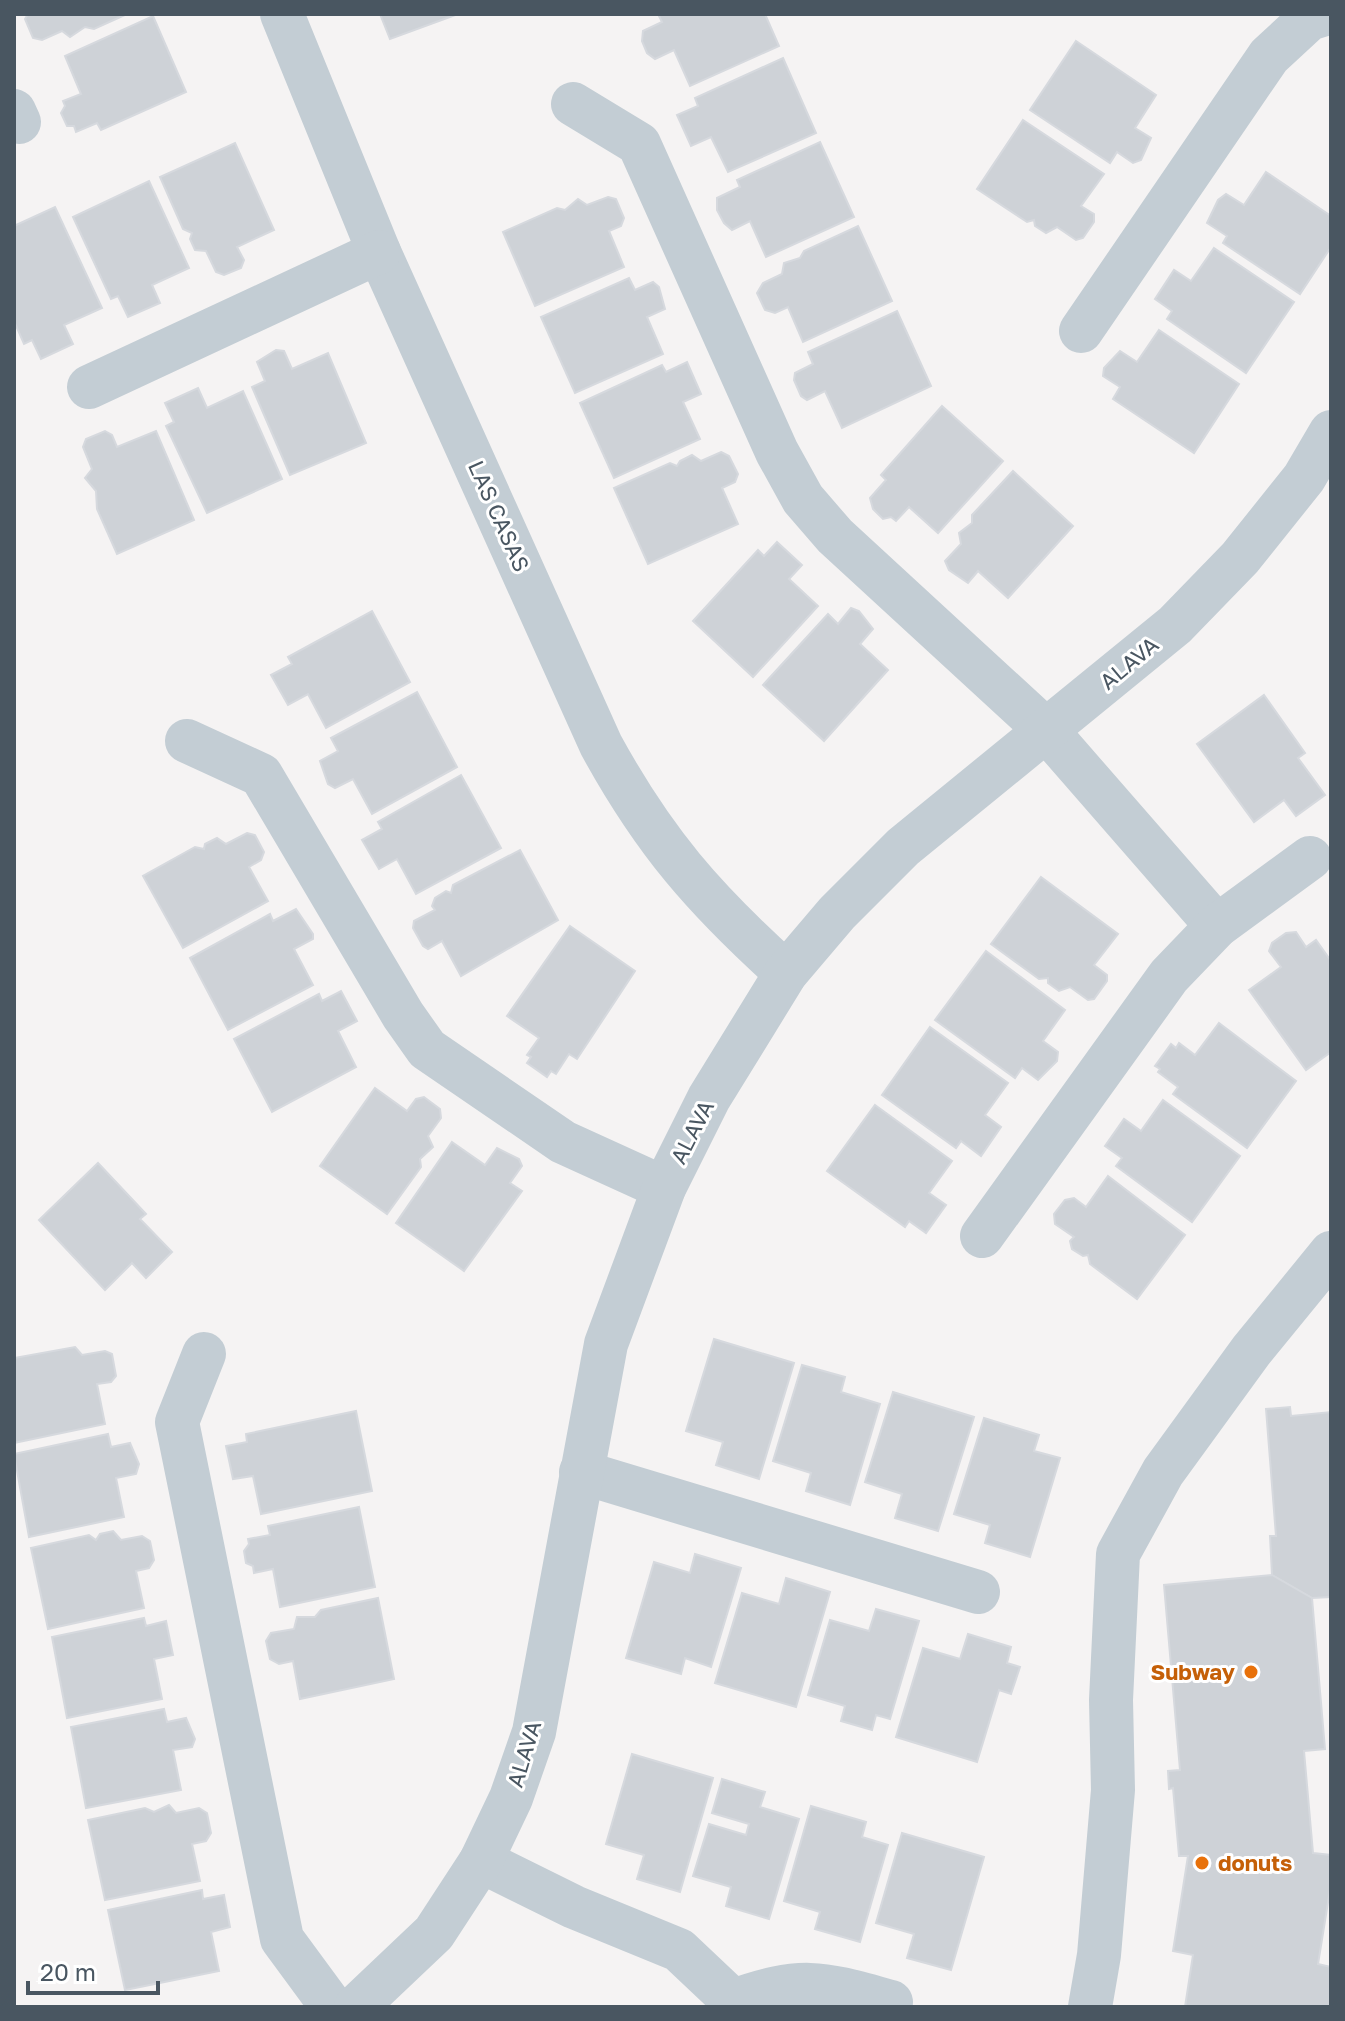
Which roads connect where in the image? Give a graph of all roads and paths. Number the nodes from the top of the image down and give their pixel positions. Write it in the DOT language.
graph roads {
  1 [pos="282,14"];
  2 [pos="1325,14"];
  3 [pos="573,104"];
  4 [pos="379,252"];
  5 [pos="1081,331"];
  6 [pos="89,387"];
  7 [pos="1331,432"];
  8 [pos="1047,731"];
  9 [pos="187,741"];
  10 [pos="1310,858"];
  11 [pos="1217,926"];
  12 [pos="786,973"];
  13 [pos="664,1188"];
  14 [pos="982,1236"];
  15 [pos="1331,1253"];
  16 [pos="204,1354"];
  17 [pos="581,1472"];
  18 [pos="978,1592"];
  19 [pos="481,1861"];
  20 [pos="891,2002"];
  21 [pos="734,2004"];
  22 [pos="332,2007"];
  23 [pos="356,2007"];
  24 [pos="1090,2007"];
  1 -- 4 [label="street, LAS CASAS"];
  2 -- 5 [label="street"];
  3 -- 8 [label="street"];
  4 -- 6 [label="street"];
  4 -- 12 [label="street, LAS CASAS"];
  7 -- 8 [label="street, ALAVA"];
  8 -- 11 [label="street"];
  8 -- 12 [label="street, ALAVA"];
  9 -- 13 [label="street"];
  10 -- 11 [label="street"];
  11 -- 14 [label="street"];
  12 -- 13 [label="street, ALAVA"];
  13 -- 17 [label="street, ALAVA"];
  15 -- 24 [label="street"];
  16 -- 22 [label="street"];
  17 -- 18 [label="street"];
  17 -- 19 [label="street, ALAVA"];
  19 -- 21 [label="street"];
  19 -- 23 [label="street, ALAVA"];
  20 -- 21 [label="street"];
}
